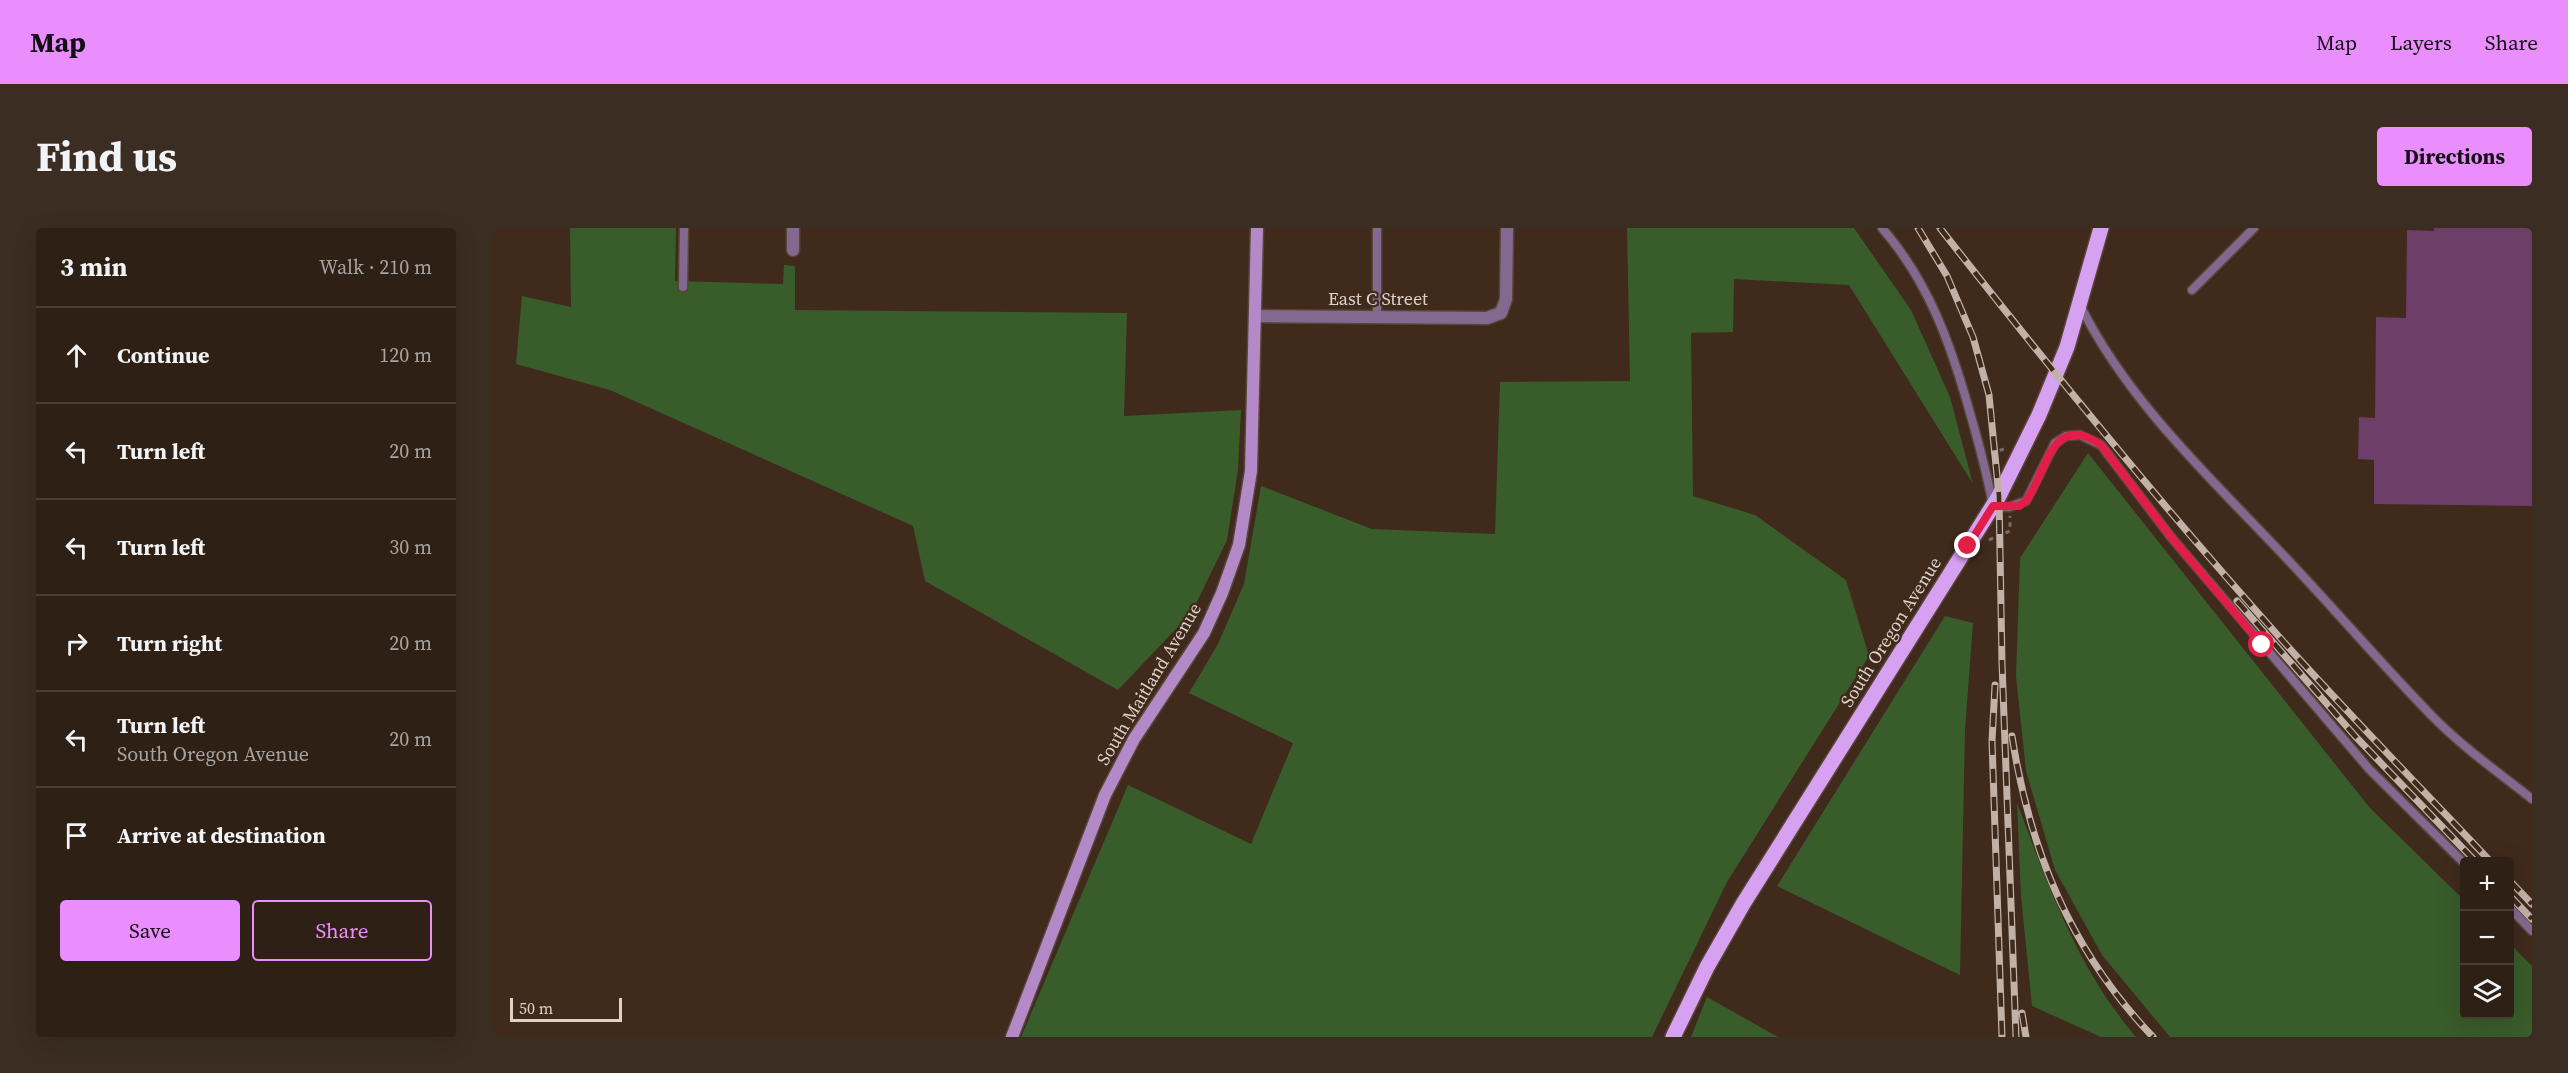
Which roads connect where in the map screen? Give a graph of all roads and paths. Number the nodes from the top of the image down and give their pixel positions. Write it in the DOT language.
graph roads {
  1 [pos="684,228"];
  2 [pos="793,228"];
  3 [pos="1257,228"];
  4 [pos="1377,228"];
  5 [pos="1507,228"];
  6 [pos="1882,228"];
  7 [pos="2101,228"];
  8 [pos="2254,228"];
  9 [pos="793,250"];
  10 [pos="683,287"];
  11 [pos="2192,290"];
  12 [pos="2080,305"];
  13 [pos="1255,316"];
  14 [pos="1377,317"];
  15 [pos="1993,506"];
  16 [pos="2532,799"];
  17 [pos="2460,859"];
  18 [pos="2513,911"];
  19 [pos="2532,931"];
  20 [pos="1012,1037"];
  21 [pos="1673,1037"];
  1 -- 10 [label="lane"];
  2 -- 9 [label="street"];
  3 -- 13 [label="street, South Maitland Avenue"];
  4 -- 14 [label="lane"];
  5 -- 14 [label="street, East C Street"];
  6 -- 15 [label="lane"];
  7 -- 12 [label="main road, South Oregon Avenue"];
  8 -- 11 [label="lane"];
  12 -- 15 [label="main road, South Oregon Avenue"];
  12 -- 16 [label="lane"];
  13 -- 14 [label="street, East C Street"];
  13 -- 20 [label="street, South Maitland Avenue"];
  15 -- 17 [label="lane"];
  15 -- 21 [label="main road, South Oregon Avenue"];
  18 -- 19 [label="lane"];
}
